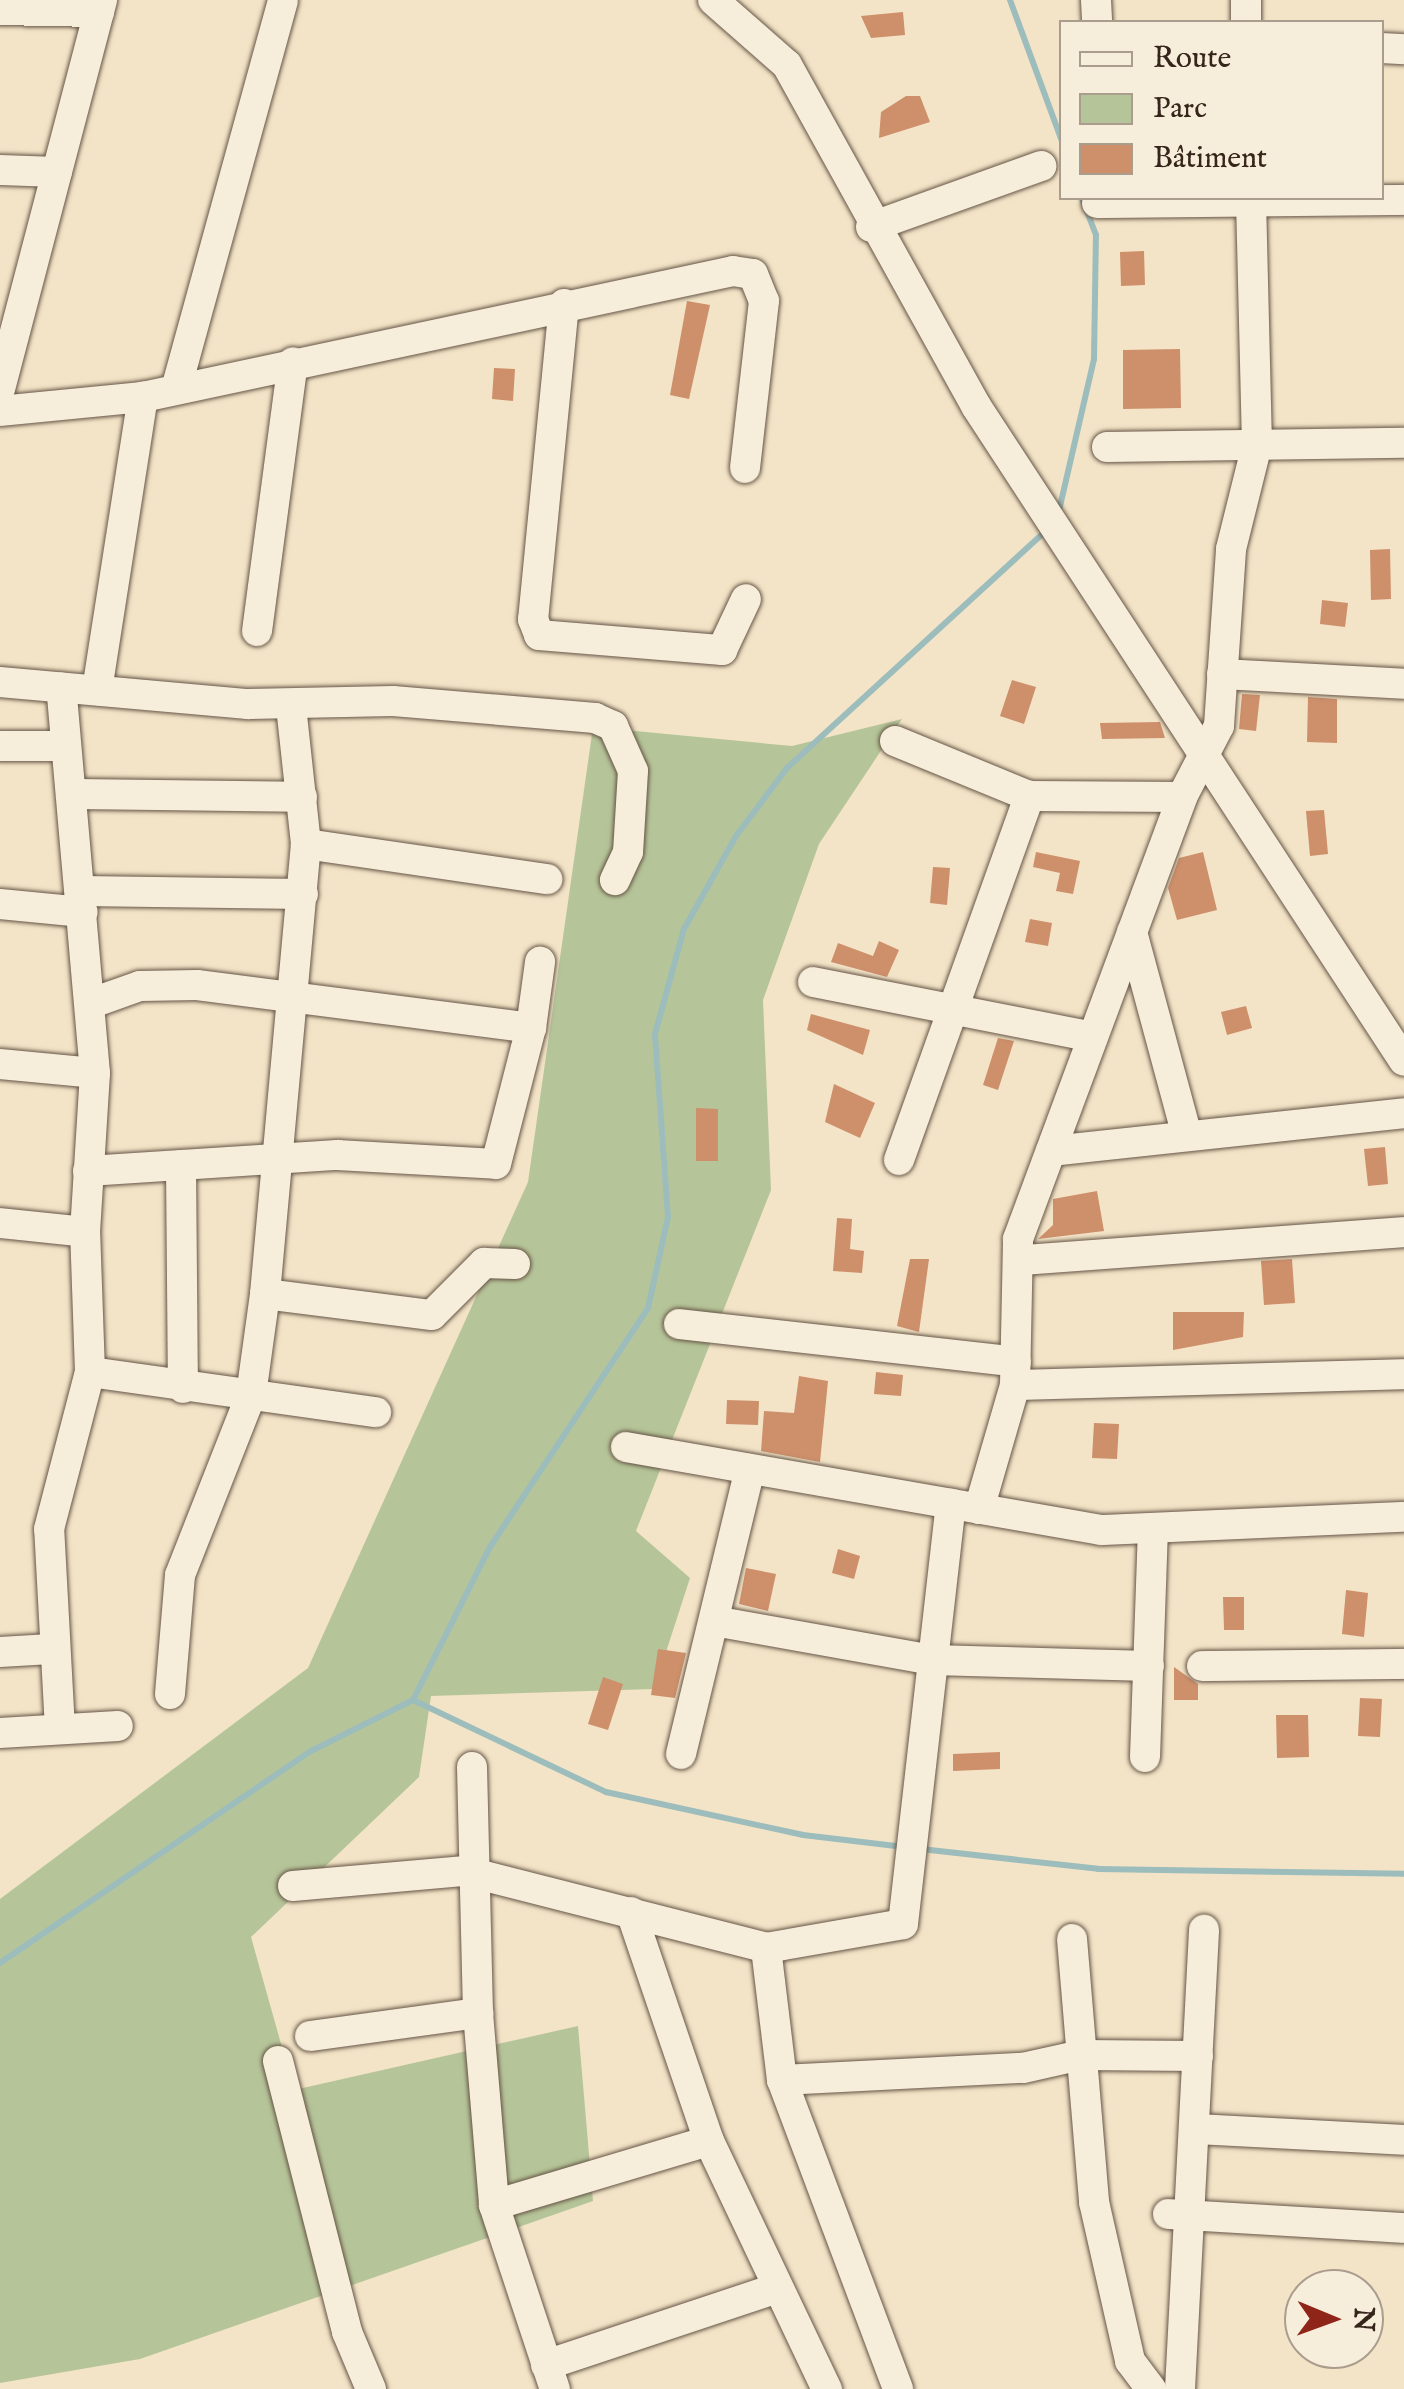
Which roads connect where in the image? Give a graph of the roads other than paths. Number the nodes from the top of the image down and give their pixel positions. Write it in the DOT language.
graph roads {
  1 [pos="283,0"];
  2 [pos="712,0"];
  3 [pos="100,6"];
  4 [pos="0,10"];
  5 [pos="1042,166"];
  6 [pos="0,170"];
  7 [pos="56,172"];
  8 [pos="1251,200"];
  9 [pos="1404,200"];
  10 [pos="1097,203"];
  11 [pos="870,227"];
  12 [pos="564,304"];
  13 [pos="293,362"];
  14 [pos="0,389"];
  15 [pos="176,390"];
  16 [pos="143,397"];
  17 [pos="0,411"];
  18 [pos="1404,442"];
  19 [pos="1257,445"];
  20 [pos="1107,447"];
  21 [pos="745,468"];
  22 [pos="746,599"];
  23 [pos="258,631"];
  24 [pos="1222,674"];
  25 [pos="0,682"];
  26 [pos="1404,684"];
  27 [pos="60,687"];
  28 [pos="96,690"];
  29 [pos="291,706"];
  30 [pos="895,741"];
  31 [pos="0,746"];
  32 [pos="66,746"];
  33 [pos="1207,752"];
  34 [pos="71,794"];
  35 [pos="1030,796"];
  36 [pos="302,797"];
  37 [pos="1182,797"];
  38 [pos="306,844"];
  39 [pos="547,879"];
  40 [pos="615,880"];
  41 [pos="303,894"];
  42 [pos="82,901"];
  43 [pos="0,904"];
  44 [pos="1132,932"];
  45 [pos="540,962"];
  46 [pos="812,982"];
  47 [pos="294,994"];
  48 [pos="92,1004"];
  49 [pos="953,1010"];
  50 [pos="531,1028"];
  51 [pos="1093,1037"];
  52 [pos="1404,1061"];
  53 [pos="0,1064"];
  54 [pos="95,1073"];
  55 [pos="1404,1113"];
  56 [pos="1187,1136"];
  57 [pos="1051,1151"];
  58 [pos="278,1160"];
  59 [pos="899,1160"];
  60 [pos="182,1165"];
  61 [pos="88,1171"];
  62 [pos="0,1223"];
  63 [pos="85,1232"];
  64 [pos="1404,1232"];
  65 [pos="1024,1260"];
  66 [pos="515,1264"];
  67 [pos="265,1294"];
  68 [pos="679,1324"];
  69 [pos="90,1372"];
  70 [pos="1016,1373"];
  71 [pos="1404,1374"];
  72 [pos="183,1388"];
  73 [pos="251,1395"];
  74 [pos="376,1412"];
  75 [pos="626,1446"];
  76 [pos="750,1468"];
  77 [pos="965,1506"];
  78 [pos="1404,1516"];
  79 [pos="1153,1528"];
  80 [pos="714,1621"];
  81 [pos="51,1649"];
  82 [pos="0,1652"];
  83 [pos="933,1660"];
  84 [pos="1404,1664"];
  85 [pos="1149,1666"];
  86 [pos="1202,1666"];
  87 [pos="170,1694"];
  88 [pos="118,1726"];
  89 [pos="60,1728"];
  90 [pos="0,1733"];
  91 [pos="681,1754"];
  92 [pos="1146,1757"];
  93 [pos="472,1767"];
  94 [pos="472,1872"];
  95 [pos="294,1886"];
  96 [pos="631,1912"];
  97 [pos="1204,1930"];
  98 [pos="1072,1940"];
  99 [pos="766,1948"];
  100 [pos="478,2013"];
  101 [pos="310,2036"];
  102 [pos="1081,2055"];
  103 [pos="1198,2056"];
  104 [pos="278,2061"];
  105 [pos="782,2080"];
  106 [pos="1197,2129"];
  107 [pos="1404,2140"];
  108 [pos="709,2141"];
  109 [pos="494,2205"];
  110 [pos="1181,2215"];
  111 [pos="1404,2228"];
  112 [pos="778,2288"];
  113 [pos="551,2377"];
  114 [pos="372,2389"];
  115 [pos="827,2389"];
  116 [pos="898,2389"];
  117 [pos="1151,2389"];
  118 [pos="1180,2389"];
  1 -- 15 [label="street"];
  2 -- 11 [label="street"];
  3 -- 4 [label="street"];
  3 -- 7 [label="street"];
  5 -- 11 [label="street"];
  6 -- 7 [label="street"];
  7 -- 14 [label="street"];
  8 -- 9 [label="street"];
  8 -- 10 [label="street"];
  8 -- 19 [label="street"];
  11 -- 33 [label="street"];
  12 -- 13 [label="street"];
  12 -- 21 [label="street"];
  12 -- 22 [label="street"];
  13 -- 15 [label="street"];
  13 -- 23 [label="street"];
  15 -- 16 [label="street"];
  16 -- 17 [label="street"];
  16 -- 28 [label="street"];
  18 -- 19 [label="street"];
  19 -- 20 [label="street"];
  19 -- 24 [label="street"];
  24 -- 26 [label="street"];
  24 -- 33 [label="street"];
  25 -- 27 [label="street"];
  27 -- 28 [label="street"];
  27 -- 32 [label="street"];
  28 -- 29 [label="street"];
  29 -- 36 [label="street"];
  29 -- 40 [label="street"];
  30 -- 35 [label="street"];
  31 -- 32 [label="street"];
  32 -- 34 [label="street"];
  33 -- 37 [label="street"];
  33 -- 52 [label="street"];
  34 -- 36 [label="street"];
  34 -- 42 [label="street"];
  35 -- 37 [label="street"];
  35 -- 49 [label="street"];
  36 -- 38 [label="street"];
  37 -- 44 [label="street"];
  38 -- 39 [label="street"];
  38 -- 41 [label="street"];
  41 -- 42 [label="street"];
  41 -- 47 [label="street"];
  42 -- 43 [label="street"];
  42 -- 48 [label="street"];
  44 -- 51 [label="street"];
  44 -- 56 [label="street"];
  45 -- 50 [label="street"];
  46 -- 49 [label="street"];
  47 -- 48 [label="street"];
  47 -- 50 [label="street"];
  47 -- 58 [label="street"];
  48 -- 54 [label="street"];
  49 -- 51 [label="street"];
  49 -- 59 [label="street"];
  50 -- 58 [label="street"];
  51 -- 57 [label="street"];
  53 -- 54 [label="street"];
  54 -- 61 [label="street"];
  55 -- 56 [label="street"];
  56 -- 57 [label="street"];
  57 -- 65 [label="street"];
  58 -- 60 [label="street"];
  58 -- 67 [label="street"];
  60 -- 61 [label="street"];
  60 -- 72 [label="street"];
  61 -- 63 [label="street"];
  62 -- 63 [label="street"];
  63 -- 69 [label="street"];
  64 -- 65 [label="street"];
  65 -- 70 [label="street"];
  66 -- 67 [label="street"];
  67 -- 73 [label="street"];
  68 -- 70 [label="street"];
  69 -- 72 [label="street"];
  69 -- 81 [label="street"];
  70 -- 71 [label="street"];
  70 -- 77 [label="street"];
  72 -- 73 [label="street"];
  73 -- 74 [label="street"];
  73 -- 87 [label="street"];
  75 -- 76 [label="street"];
  76 -- 77 [label="street"];
  76 -- 80 [label="street"];
  77 -- 79 [label="street"];
  77 -- 83 [label="street"];
  78 -- 79 [label="street"];
  79 -- 85 [label="street"];
  80 -- 83 [label="street"];
  80 -- 91 [label="street"];
  81 -- 82 [label="street"];
  81 -- 89 [label="street"];
  83 -- 85 [label="street"];
  83 -- 99 [label="street"];
  84 -- 86 [label="street"];
  85 -- 92 [label="street"];
  88 -- 89 [label="street"];
  89 -- 90 [label="street"];
  93 -- 94 [label="street"];
  94 -- 95 [label="street"];
  94 -- 96 [label="street"];
  94 -- 100 [label="street"];
  96 -- 99 [label="street"];
  96 -- 108 [label="street"];
  97 -- 103 [label="street"];
  98 -- 102 [label="street"];
  99 -- 105 [label="street"];
  100 -- 101 [label="street"];
  100 -- 109 [label="street"];
  102 -- 103 [label="street"];
  102 -- 105 [label="street"];
  102 -- 117 [label="street"];
  103 -- 106 [label="street"];
  104 -- 114 [label="street"];
  105 -- 116 [label="street"];
  106 -- 107 [label="street"];
  106 -- 110 [label="street"];
  108 -- 109 [label="street"];
  108 -- 112 [label="street"];
  109 -- 113 [label="street"];
  110 -- 111 [label="street"];
  110 -- 118 [label="street"];
  112 -- 113 [label="street"];
  112 -- 115 [label="street"];
}
